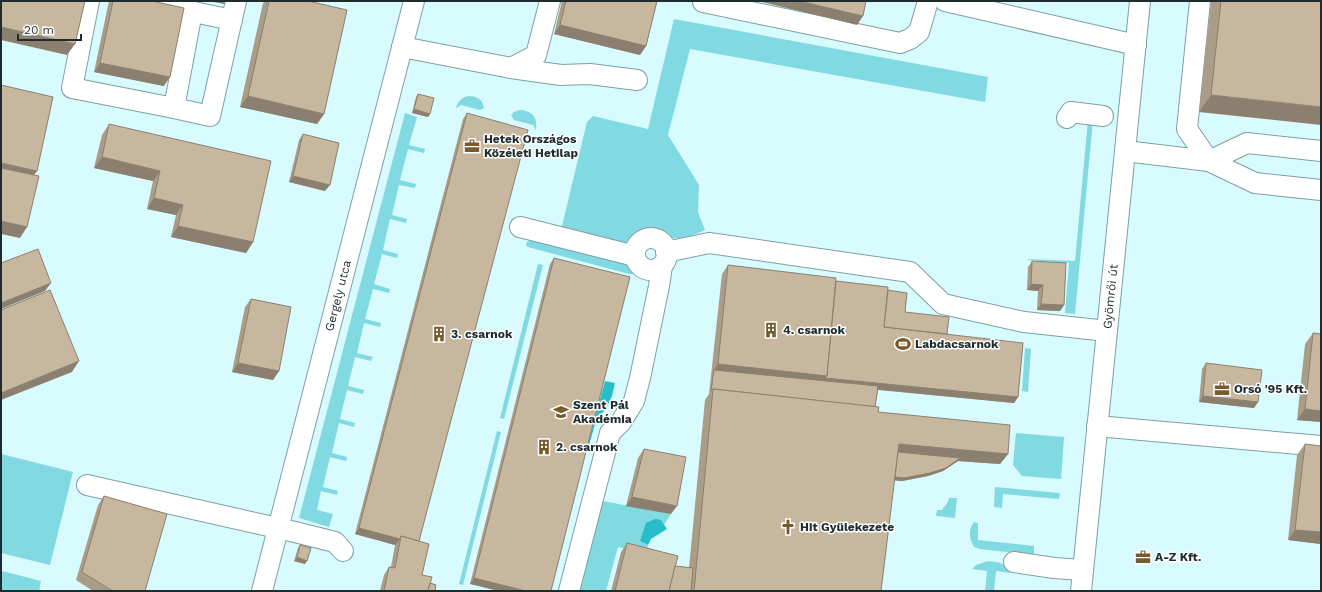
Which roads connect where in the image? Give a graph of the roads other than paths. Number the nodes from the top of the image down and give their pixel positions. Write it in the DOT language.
graph roads {
  1 [pos="90,1"];
  2 [pos="141,1"];
  3 [pos="414,1"];
  4 [pos="550,1"];
  5 [pos="704,1"];
  6 [pos="928,1"];
  7 [pos="945,1"];
  8 [pos="1140,1"];
  9 [pos="1200,1"];
  10 [pos="234,10"];
  11 [pos="192,12"];
  12 [pos="1136,44"];
  13 [pos="402,47"];
  14 [pos="511,68"];
  15 [pos="637,80"];
  16 [pos="174,108"];
  17 [pos="1103,116"];
  18 [pos="1067,118"];
  19 [pos="1125,151"];
  20 [pos="1321,151"];
  21 [pos="1209,161"];
  22 [pos="1321,190"];
  23 [pos="520,227"];
  24 [pos="635,256"];
  25 [pos="664,259"];
  26 [pos="1107,331"];
  27 [pos="1098,426"];
  28 [pos="1321,446"];
  29 [pos="87,485"];
  30 [pos="279,528"];
  31 [pos="343,551"];
  32 [pos="1014,562"];
  33 [pos="1083,570"];
  34 [pos="262,591"];
  35 [pos="569,591"];
  36 [pos="1081,591"];
  1 -- 16 [label="street"];
  2 -- 11 [label="street"];
  3 -- 13 [label="street, Gergely utca"];
  4 -- 14 [label="street"];
  5 -- 6 [label="street"];
  7 -- 12 [label="street"];
  8 -- 12 [label="street, Gyömrői út"];
  9 -- 21 [label="street"];
  10 -- 11 [label="street"];
  10 -- 16 [label="street"];
  11 -- 16 [label="street"];
  12 -- 19 [label="street, Gyömrői út"];
  13 -- 14 [label="street"];
  13 -- 30 [label="street, Gergely utca"];
  14 -- 15 [label="street"];
  17 -- 18 [label="street"];
  19 -- 21 [label="street"];
  19 -- 26 [label="street, Gyömrői út"];
  20 -- 21 [label="street"];
  21 -- 22 [label="street"];
  23 -- 24 [label="street"];
  24 -- 25 [label="street"];
  24 -- 25 [label="street"];
  25 -- 26 [label="street"];
  25 -- 35 [label="street"];
  26 -- 27 [label="street, Gyömrői út"];
  27 -- 28 [label="street"];
  27 -- 33 [label="street, Gyömrői út"];
  29 -- 30 [label="street"];
  30 -- 31 [label="street"];
  30 -- 34 [label="street, Gergely utca"];
  32 -- 33 [label="street"];
  33 -- 36 [label="street, Gyömrői út"];
}
